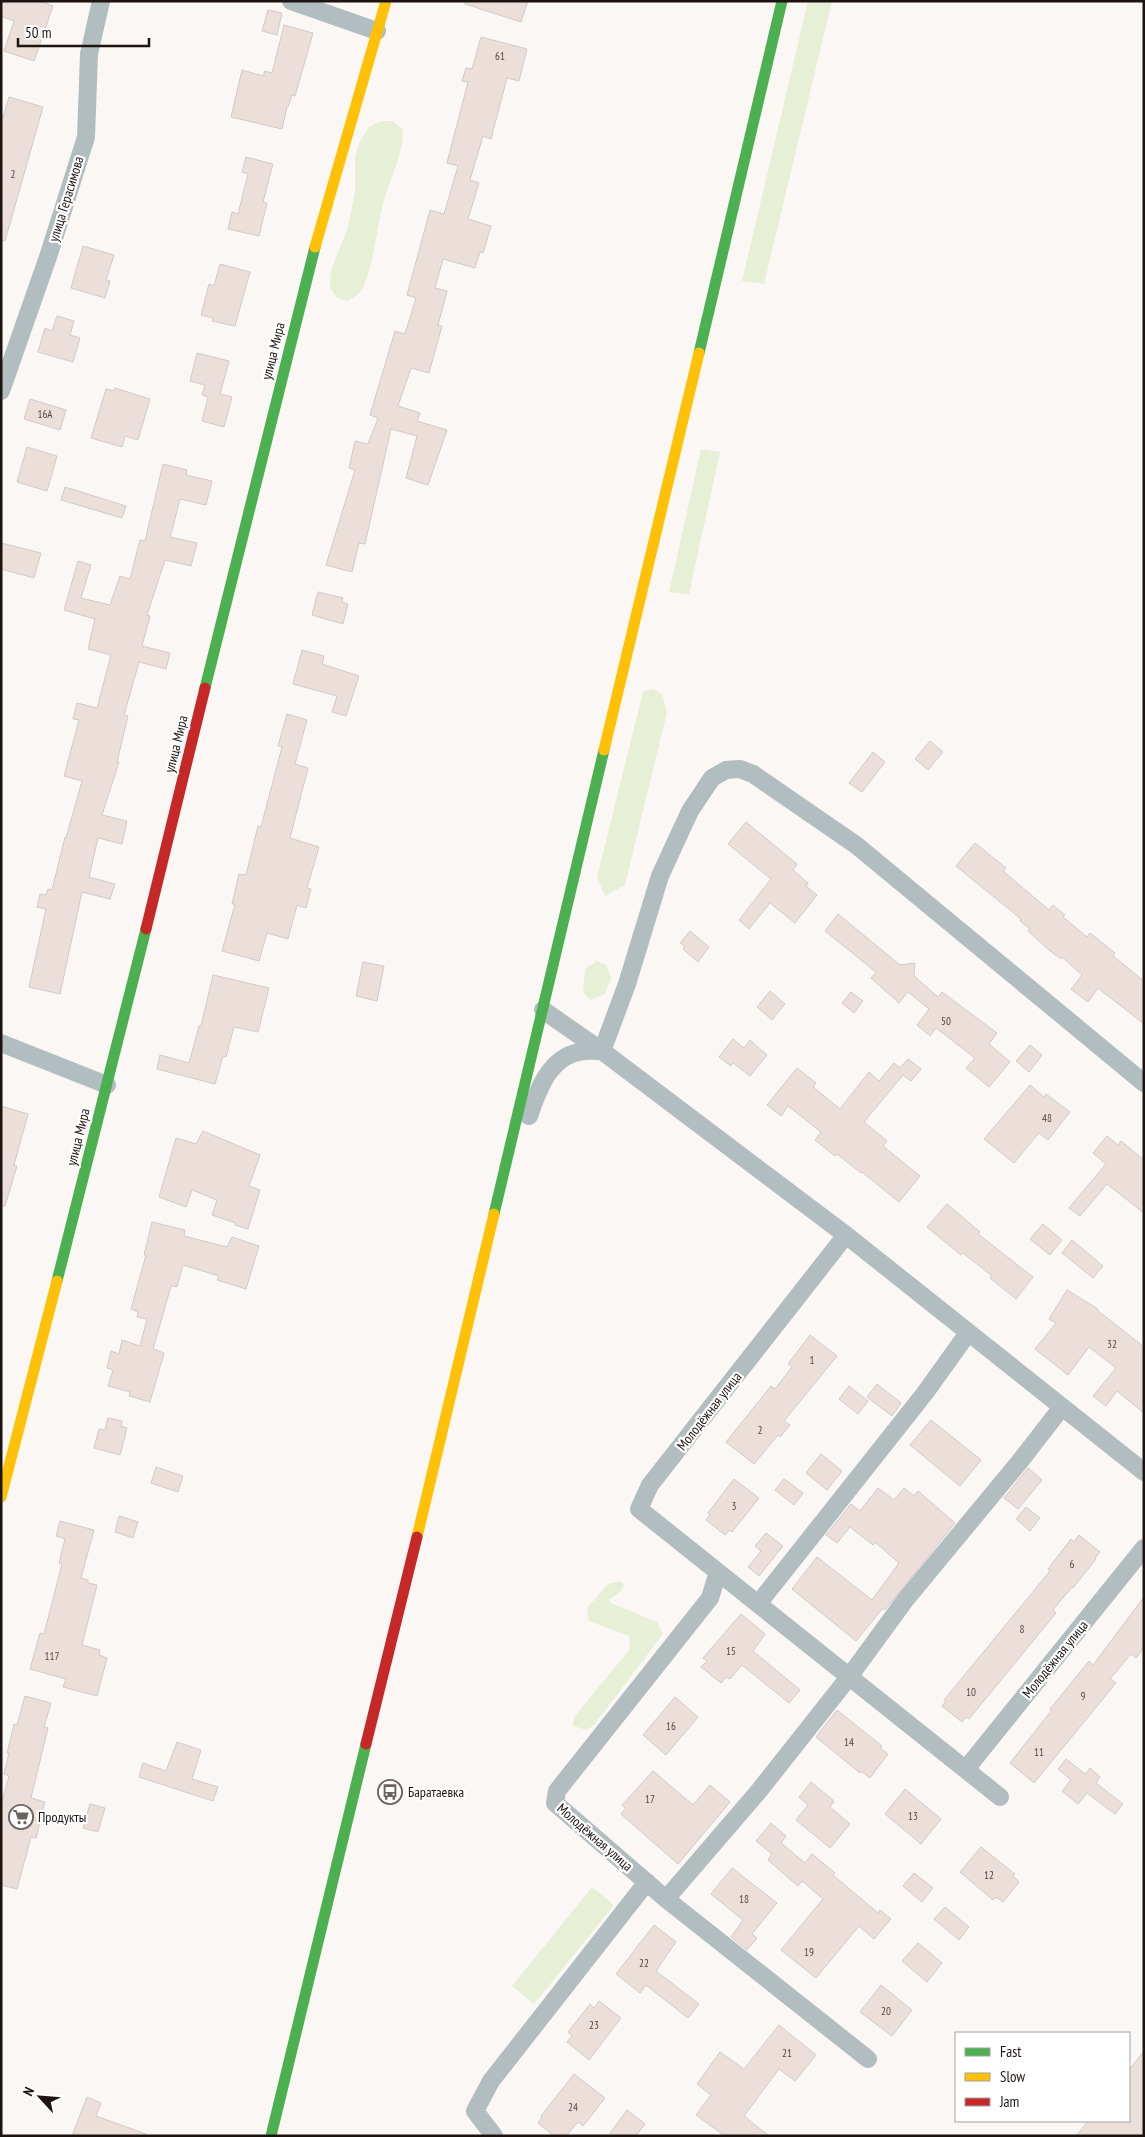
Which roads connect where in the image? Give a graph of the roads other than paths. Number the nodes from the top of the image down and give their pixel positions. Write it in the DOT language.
graph roads {
  1 [pos="101,1"];
  2 [pos="291,1"];
  3 [pos="386,1"];
  4 [pos="782,1"];
  5 [pos="377,31"];
  6 [pos="1,391"];
  7 [pos="543,1010"];
  8 [pos="1,1042"];
  9 [pos="602,1050"];
  10 [pos="1144,1083"];
  11 [pos="107,1085"];
  12 [pos="497,1204"];
  13 [pos="846,1235"];
  14 [pos="968,1333"];
  15 [pos="1062,1407"];
  16 [pos="1144,1472"];
  17 [pos="1,1496"];
  18 [pos="1144,1548"];
  19 [pos="718,1572"];
  20 [pos="758,1604"];
  21 [pos="849,1677"];
  22 [pos="966,1769"];
  23 [pos="1000,1797"];
  24 [pos="647,1882"];
  25 [pos="666,1899"];
  26 [pos="868,2059"];
  27 [pos="271,2136"];
  28 [pos="494,2136"];
  1 -- 6 [label="street, улица Герасимова"];
  2 -- 5 [label="street"];
  3 -- 5 [label="main road, улица Мира"];
  4 -- 7 [label="main road"];
  5 -- 11 [label="main road, улица Мира"];
  7 -- 9 [label="street"];
  7 -- 12 [label="main road"];
  8 -- 11 [label="street"];
  9 -- 10 [label="street"];
  9 -- 12 [label="street"];
  9 -- 13 [label="street"];
  11 -- 17 [label="main road, улица Мира"];
  12 -- 27 [label="main road"];
  13 -- 14 [label="street"];
  13 -- 19 [label="street, Молодёжная улица"];
  14 -- 15 [label="street"];
  14 -- 20 [label="street"];
  15 -- 16 [label="street"];
  15 -- 21 [label="street"];
  18 -- 22 [label="street, Молодёжная улица"];
  19 -- 20 [label="street, Молодёжная улица"];
  19 -- 24 [label="street, Молодёжная улица"];
  20 -- 21 [label="street, Молодёжная улица"];
  21 -- 22 [label="street, Молодёжная улица"];
  21 -- 25 [label="street"];
  22 -- 23 [label="street, Молодёжная улица"];
  24 -- 25 [label="street, Молодёжная улица"];
  24 -- 28 [label="street"];
  25 -- 26 [label="street, Молодёжная улица"];
}
